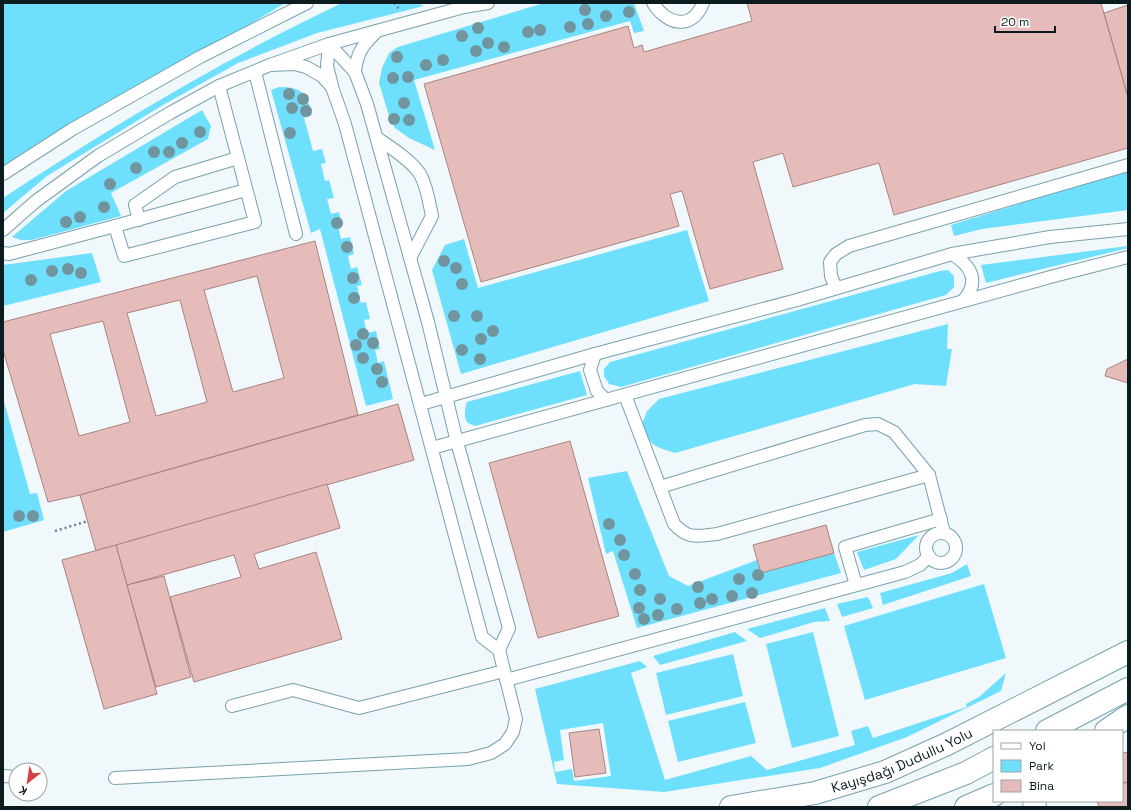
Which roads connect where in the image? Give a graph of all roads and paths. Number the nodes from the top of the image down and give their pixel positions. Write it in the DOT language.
graph roads {
  1 [pos="307,3"];
  2 [pos="488,3"];
  3 [pos="653,3"];
  4 [pos="703,3"];
  5 [pos="469,5"];
  6 [pos="378,30"];
  7 [pos="329,44"];
  8 [pos="270,65"];
  9 [pos="255,72"];
  10 [pos="355,72"];
  11 [pos="219,86"];
  12 [pos="332,87"];
  13 [pos="377,138"];
  14 [pos="238,158"];
  15 [pos="1128,165"];
  16 [pos="3,174"];
  17 [pos="246,190"];
  18 [pos="139,220"];
  19 [pos="115,226"];
  20 [pos="3,230"];
  21 [pos="1128,230"];
  22 [pos="296,234"];
  23 [pos="3,253"];
  24 [pos="952,254"];
  25 [pos="1128,257"];
  26 [pos="410,258"];
  27 [pos="836,288"];
  28 [pos="963,301"];
  29 [pos="594,354"];
  30 [pos="625,394"];
  31 [pos="448,397"];
  32 [pos="606,400"];
  33 [pos="421,404"];
  34 [pos="458,442"];
  35 [pos="432,448"];
  36 [pos="929,475"];
  37 [pos="660,487"];
  38 [pos="940,519"];
  39 [pos="88,521"];
  40 [pos="55,531"];
  41 [pos="944,533"];
  42 [pos="929,556"];
  43 [pos="856,585"];
  44 [pos="498,650"];
  45 [pos="1128,652"];
  46 [pos="505,676"];
  47 [pos="1128,689"];
  48 [pos="232,706"];
  49 [pos="1128,716"];
  50 [pos="1049,730"];
  51 [pos="1107,730"];
  52 [pos="993,759"];
  53 [pos="115,778"];
  54 [pos="993,795"];
  55 [pos="731,807"];
  56 [pos="880,807"];
  57 [pos="966,807"];
  1 -- 16 [label="lane"];
  2 -- 5 [label="lane"];
  3 -- 4 [label="lane"];
  5 -- 6 [label="lane"];
  6 -- 7 [label="lane"];
  6 -- 10 [label="lane"];
  7 -- 8 [label="lane"];
  7 -- 10 [label="lane"];
  7 -- 12 [label="lane"];
  8 -- 9 [label="lane"];
  8 -- 12 [label="lane"];
  9 -- 11 [label="lane"];
  9 -- 22 [label="lane"];
  10 -- 13 [label="lane"];
  11 -- 14 [label="lane"];
  11 -- 20 [label="lane"];
  12 -- 33 [label="lane"];
  13 -- 26 [label="lane"];
  13 -- 26 [label="lane"];
  14 -- 17 [label="lane"];
  14 -- 18 [label="lane"];
  15 -- 27 [label="lane"];
  17 -- 18 [label="lane"];
  17 -- 19 [label="lane"];
  18 -- 19 [label="lane"];
  19 -- 23 [label="lane"];
  21 -- 24 [label="lane"];
  24 -- 27 [label="lane"];
  24 -- 28 [label="lane"];
  25 -- 28 [label="lane"];
  26 -- 31 [label="lane"];
  27 -- 29 [label="lane"];
  28 -- 30 [label="lane"];
  29 -- 31 [label="lane"];
  29 -- 32 [label="lane"];
  30 -- 32 [label="lane"];
  30 -- 37 [label="lane"];
  31 -- 33 [label="lane"];
  31 -- 34 [label="lane"];
  32 -- 34 [label="lane"];
  33 -- 35 [label="lane"];
  34 -- 35 [label="lane"];
  34 -- 44 [label="lane"];
  35 -- 44 [label="lane"];
  36 -- 37 [label="lane"];
  36 -- 37 [label="lane"];
  36 -- 38 [label="lane"];
  38 -- 41 [label="lane"];
  38 -- 43 [label="lane"];
  39 -- 40 [label="path"];
  41 -- 42 [label="lane"];
  41 -- 42 [label="lane"];
  42 -- 43 [label="lane"];
  43 -- 46 [label="lane"];
  44 -- 46 [label="lane"];
  45 -- 55 [label="main road, Kayışdağı Dudullu Yolu"];
  46 -- 48 [label="lane"];
  46 -- 53 [label="lane"];
  47 -- 50 [label="main road"];
  49 -- 51 [label="main road"];
  52 -- 56 [label="main road"];
  54 -- 57 [label="main road"];
}
